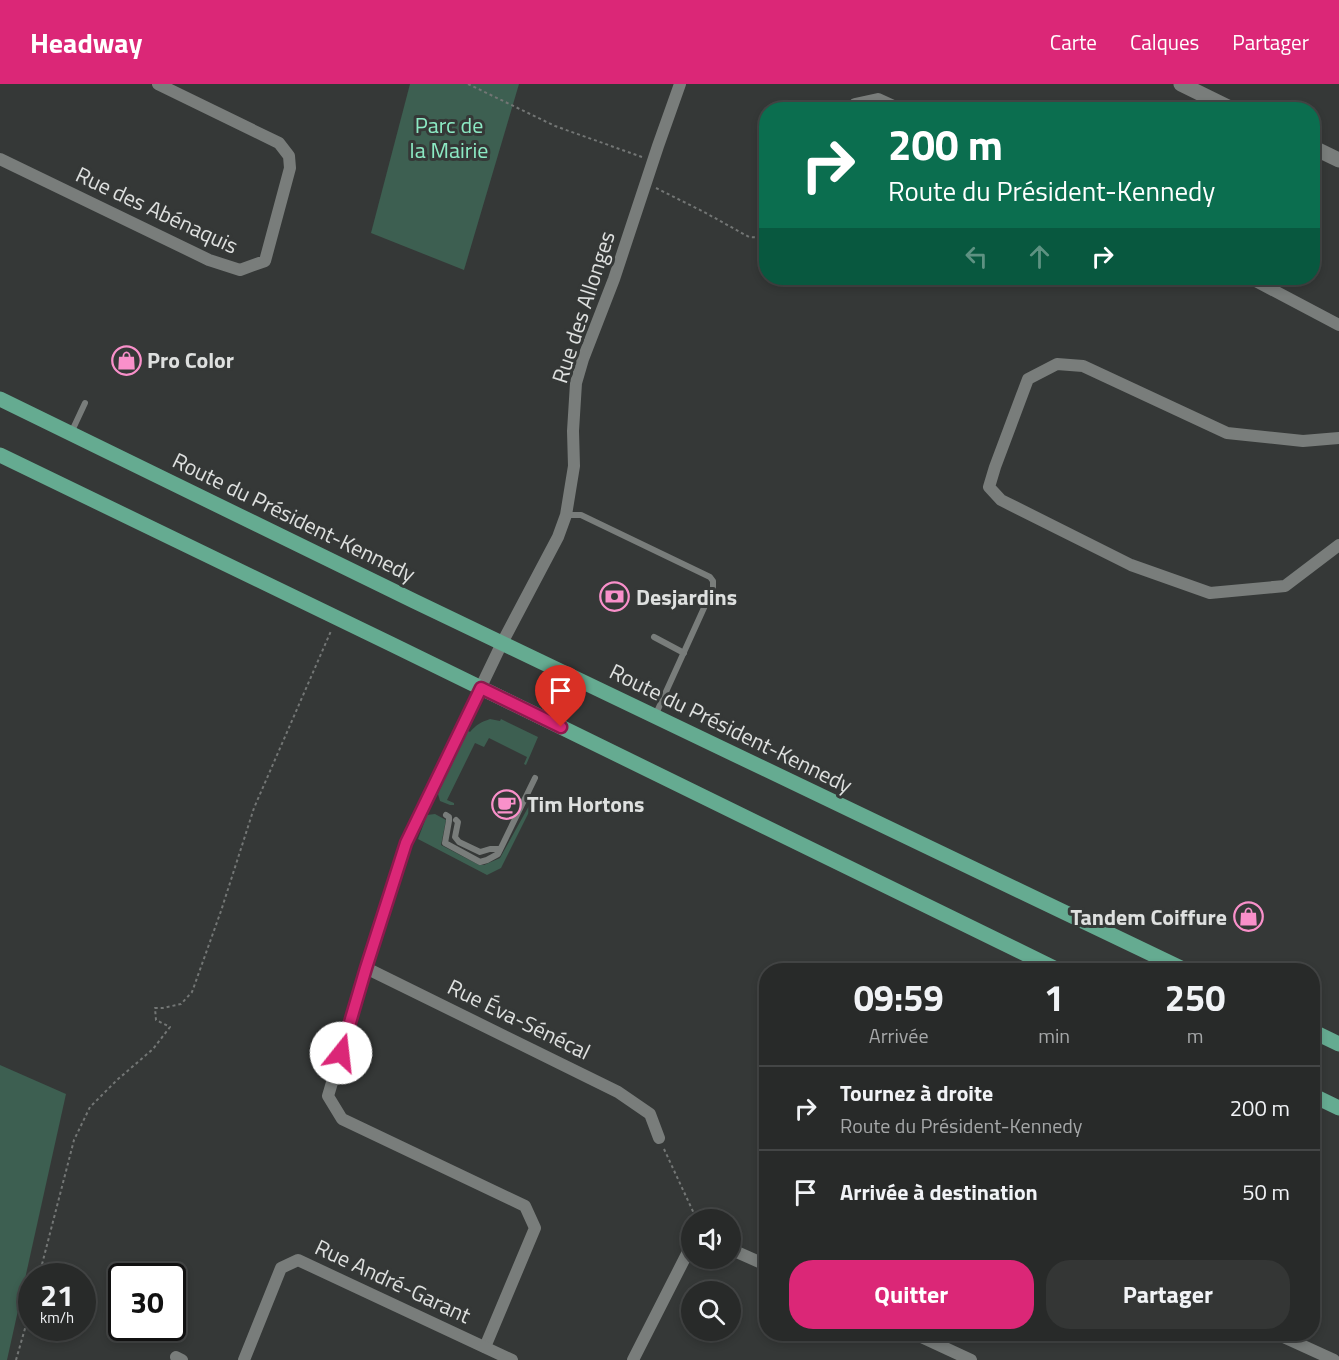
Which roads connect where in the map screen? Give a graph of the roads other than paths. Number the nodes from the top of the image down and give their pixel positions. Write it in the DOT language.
graph roads {
  1 [pos="158,84"];
  2 [pos="680,84"];
  3 [pos="1180,84"];
  4 [pos="864,102"];
  5 [pos="885,102"];
  6 [pos="1217,102"];
  7 [pos="1320,151"];
  8 [pos="0,159"];
  9 [pos="1339,160"];
  10 [pos="1264,285"];
  11 [pos="1339,325"];
  12 [pos="0,399"];
  13 [pos="85,403"];
  14 [pos="71,433"];
  15 [pos="1339,438"];
  16 [pos="0,455"];
  17 [pos="566,515"];
  18 [pos="1339,544"];
  19 [pos="654,637"];
  20 [pos="502,643"];
  21 [pos="684,653"];
  22 [pos="481,688"];
  23 [pos="655,716"];
  24 [pos="535,778"];
  25 [pos="446,815"];
  26 [pos="456,820"];
  27 [pos="500,849"];
  28 [pos="1045,963"];
  29 [pos="1170,963"];
  30 [pos="366,968"];
  31 [pos="1320,1035"];
  32 [pos="1339,1044"];
  33 [pos="1320,1099"];
  34 [pos="1339,1108"];
  35 [pos="659,1138"];
  36 [pos="741,1254"];
  37 [pos="759,1262"];
  38 [pos="681,1266"];
  39 [pos="930,1341"];
  40 [pos="1292,1341"];
  41 [pos="485,1347"];
  42 [pos="244,1360"];
  43 [pos="512,1360"];
  44 [pos="633,1360"];
  45 [pos="971,1360"];
  46 [pos="1334,1360"];
  1 -- 8 [label="street, Rue des Abénaquis"];
  2 -- 17 [label="street, Rue des Allonges"];
  3 -- 6 [label="street"];
  4 -- 5 [label="street"];
  7 -- 9 [label="street"];
  10 -- 11 [label="street"];
  12 -- 14 [label="main road, Route du Président-Kennedy"];
  13 -- 14 [label="lane"];
  14 -- 20 [label="main road, Route du Président-Kennedy"];
  15 -- 18 [label="street"];
  16 -- 22 [label="main road"];
  17 -- 20 [label="street, Rue des Allonges"];
  17 -- 21 [label="lane"];
  19 -- 21 [label="lane"];
  20 -- 22 [label="street, Rue des Allonges"];
  20 -- 23 [label="main road, Route du Président-Kennedy"];
  21 -- 23 [label="lane"];
  22 -- 28 [label="main road"];
  22 -- 30 [label="street, Rue des Allonges"];
  23 -- 29 [label="main road, Route du Président-Kennedy"];
  24 -- 27 [label="lane"];
  25 -- 27 [label="lane"];
  26 -- 27 [label="lane"];
  30 -- 35 [label="street, Rue Éva-Sénécal"];
  30 -- 41 [label="street, Rue des Allonges"];
  31 -- 32 [label="main road"];
  33 -- 34 [label="main road"];
  36 -- 37 [label="street"];
  38 -- 44 [label="street"];
  39 -- 45 [label="street"];
  40 -- 46 [label="street"];
  41 -- 42 [label="street, Rue André-Garant"];
  41 -- 43 [label="street, Rue André-Garant"];
}
